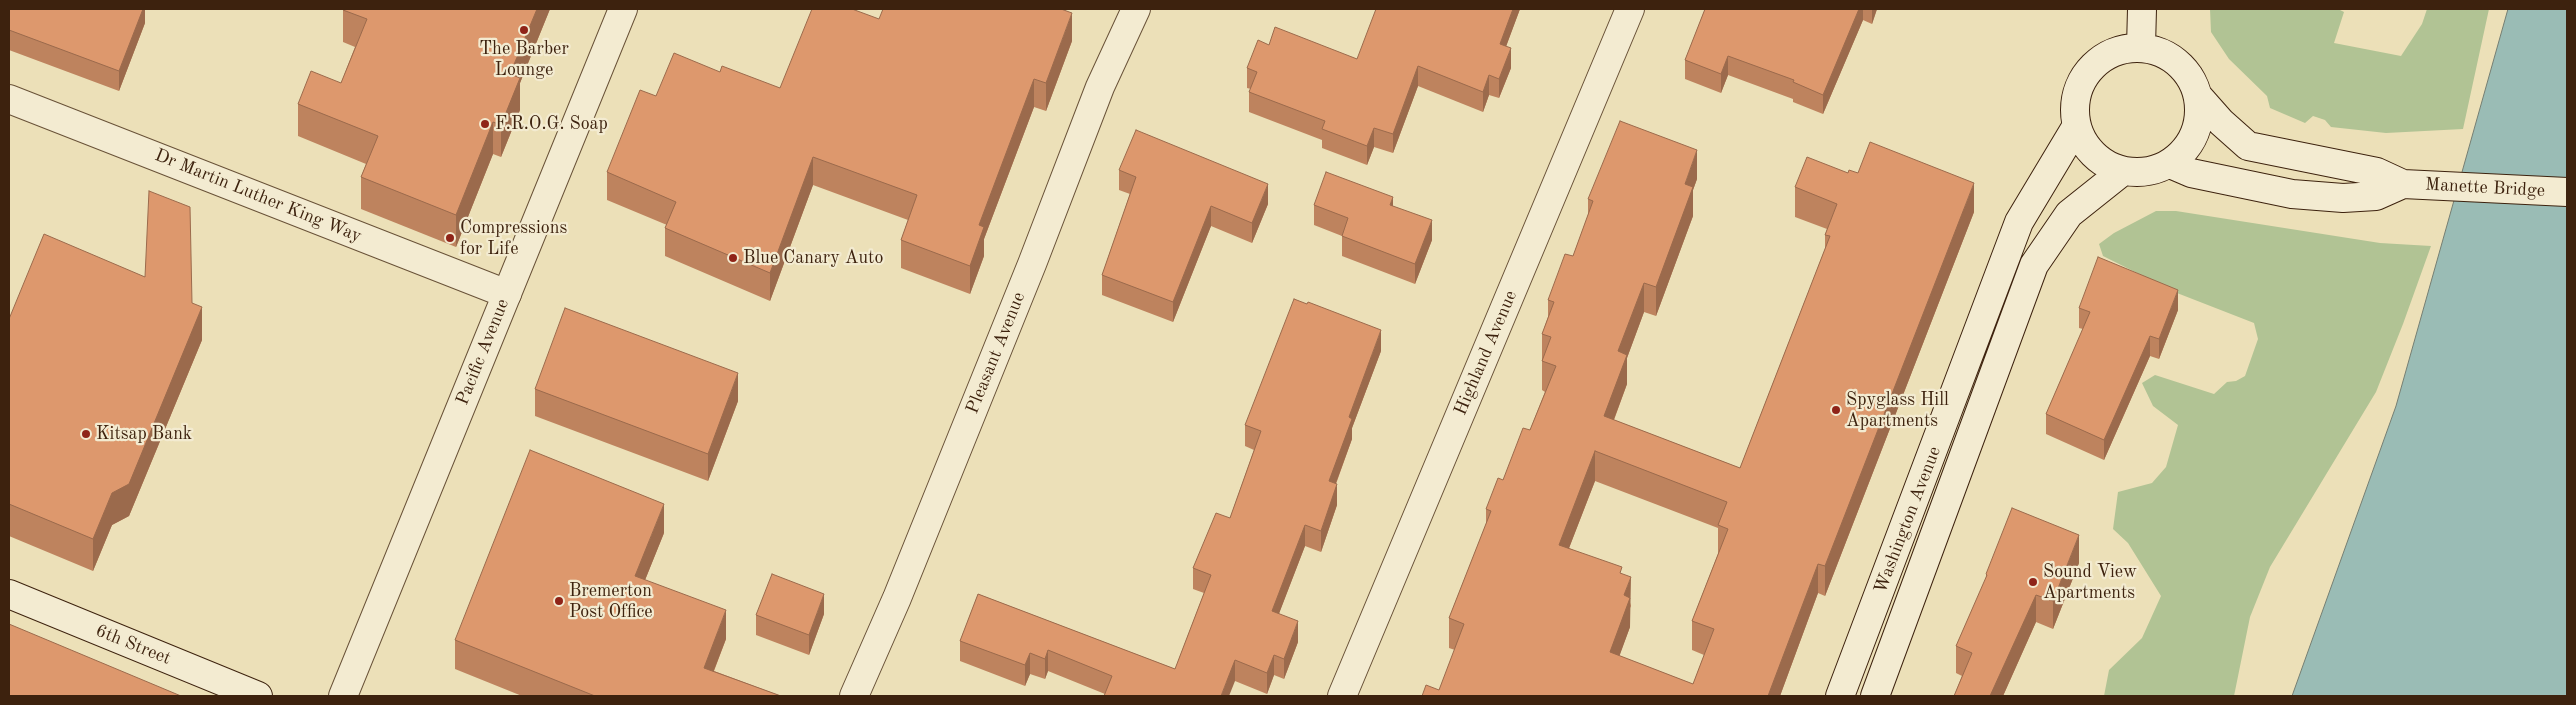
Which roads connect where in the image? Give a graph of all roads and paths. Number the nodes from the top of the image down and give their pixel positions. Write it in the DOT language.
graph roads {
  1 [pos="623,9"];
  2 [pos="1136,9"];
  3 [pos="1630,9"];
  4 [pos="2142,9"];
  5 [pos="2141,47"];
  6 [pos="2198,96"];
  7 [pos="9,98"];
  8 [pos="2076,126"];
  9 [pos="2170,164"];
  10 [pos="2123,171"];
  11 [pos="2403,184"];
  12 [pos="2567,192"];
  13 [pos="507,294"];
  14 [pos="9,594"];
  15 [pos="258,696"];
  16 [pos="344,696"];
  17 [pos="854,696"];
  18 [pos="1342,696"];
  19 [pos="1840,696"];
  20 [pos="1876,696"];
  1 -- 13 [label="street, Pacific Avenue"];
  2 -- 17 [label="street, Pleasant Avenue"];
  3 -- 18 [label="street, Highland Avenue"];
  4 -- 5 [label="street"];
  5 -- 6 [label="street"];
  5 -- 8 [label="street"];
  6 -- 9 [label="street"];
  6 -- 11 [label="street"];
  7 -- 13 [label="street, Dr Martin Luther King Way"];
  8 -- 10 [label="street"];
  8 -- 19 [label="street, Washington Avenue"];
  9 -- 10 [label="street"];
  9 -- 11 [label="street"];
  10 -- 20 [label="street, Washington Avenue"];
  11 -- 12 [label="street, Manette Bridge"];
  13 -- 16 [label="street, Pacific Avenue"];
  14 -- 15 [label="street, 6th Street"];
}
